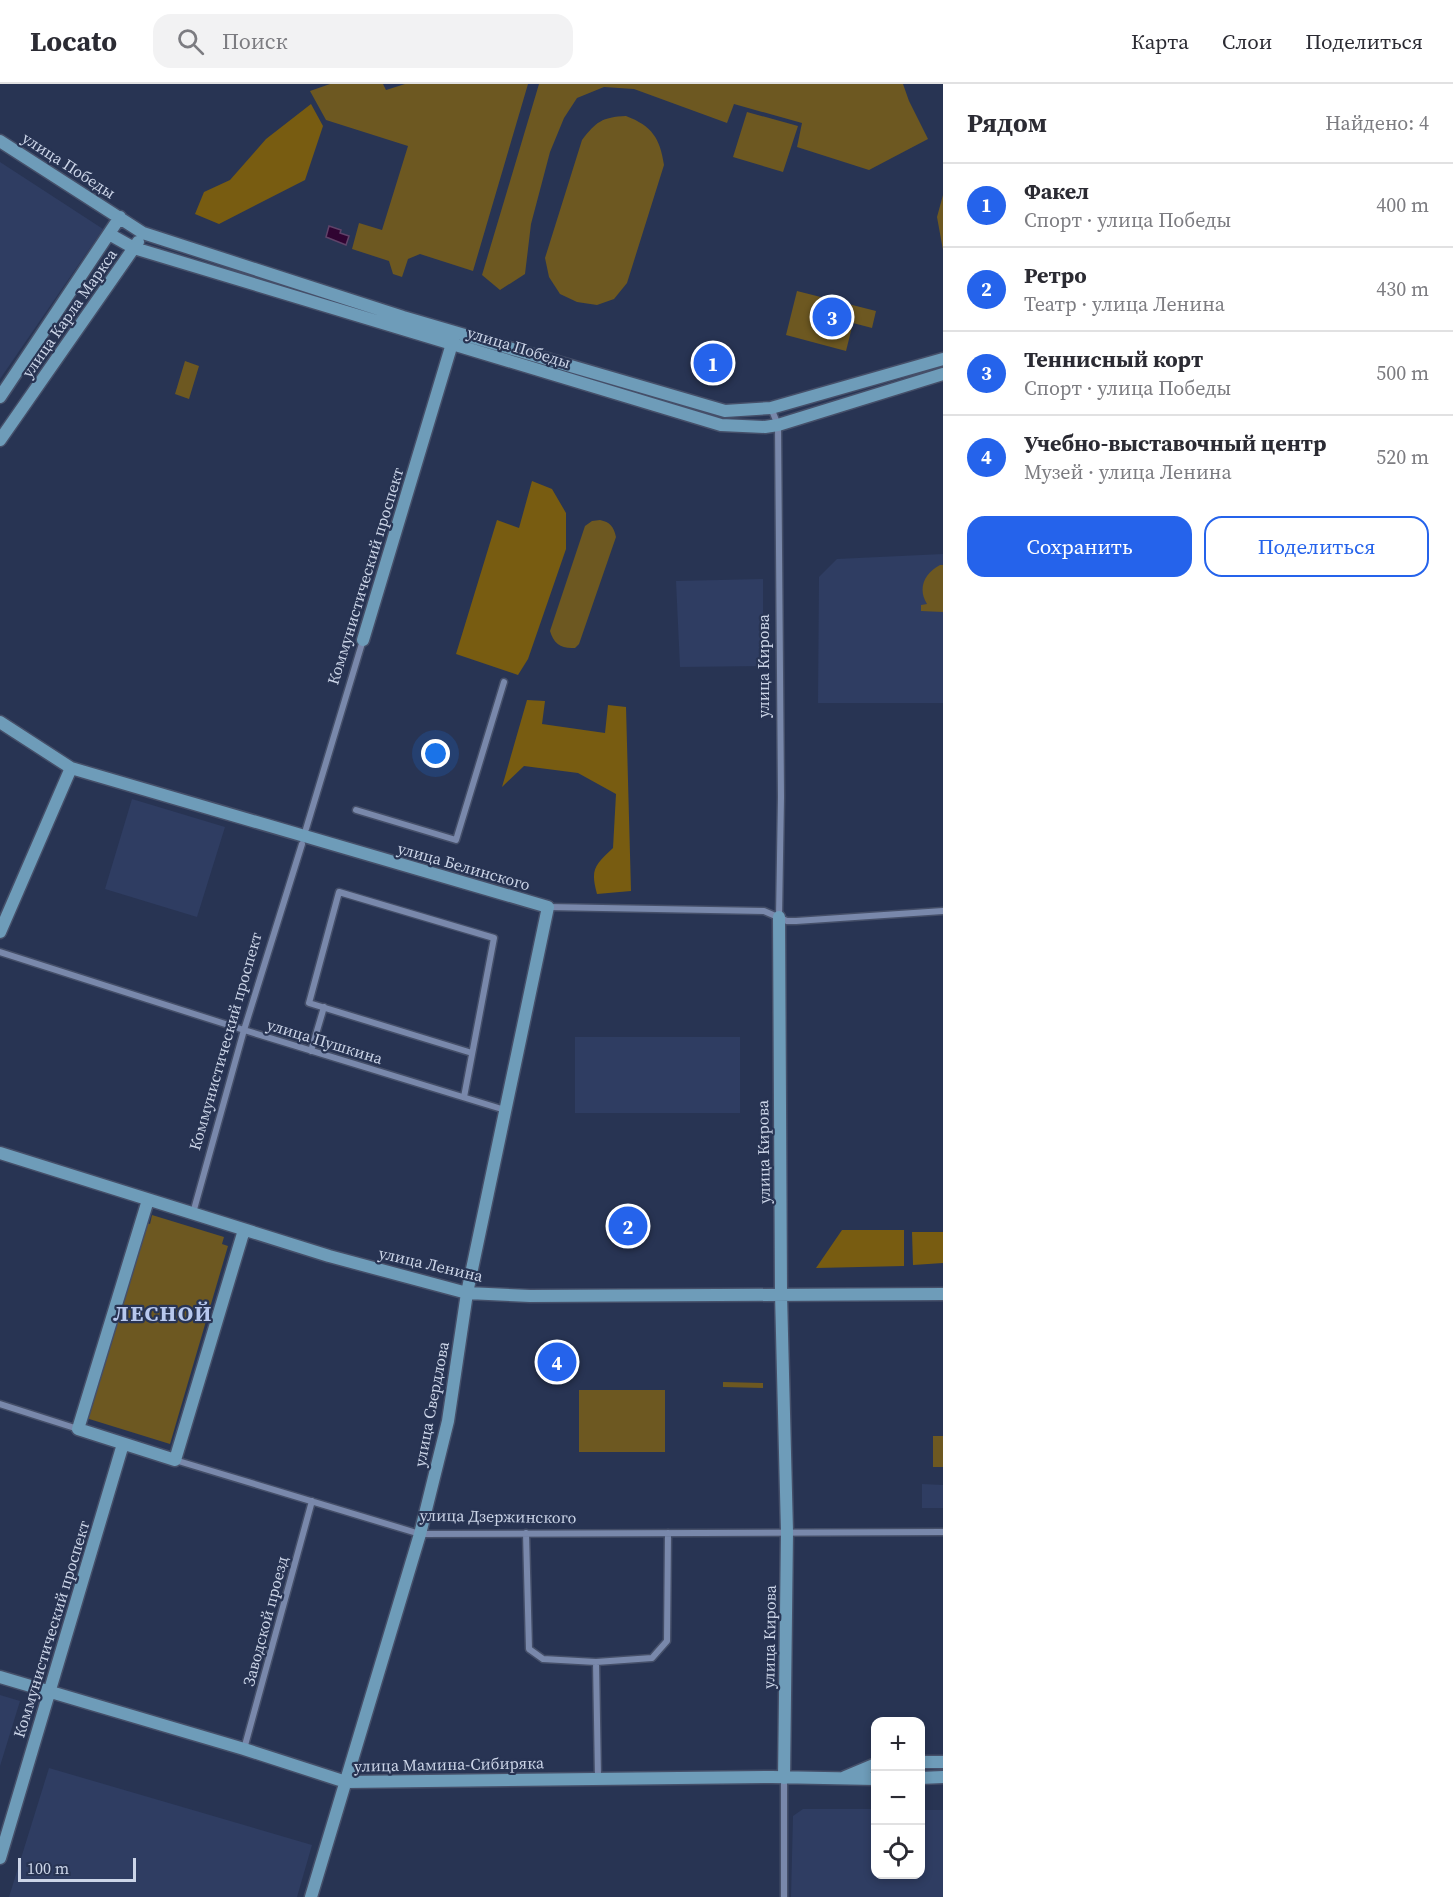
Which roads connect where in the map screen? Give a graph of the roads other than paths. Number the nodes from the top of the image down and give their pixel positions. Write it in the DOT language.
graph roads {
  1 [pos="0,141"];
  2 [pos="120,217"];
  3 [pos="143,233"];
  4 [pos="109,234"];
  5 [pos="134,248"];
  6 [pos="454,338"];
  7 [pos="943,359"];
  8 [pos="943,374"];
  9 [pos="0,397"];
  10 [pos="771,408"];
  11 [pos="778,425"];
  12 [pos="1,436"];
  13 [pos="363,640"];
  14 [pos="504,682"];
  15 [pos="0,722"];
  16 [pos="71,768"];
  17 [pos="356,810"];
  18 [pos="306,829"];
  19 [pos="302,844"];
  20 [pos="548,907"];
  21 [pos="943,910"];
  22 [pos="778,917"];
  23 [pos="0,932"];
  24 [pos="0,952"];
  25 [pos="324,1007"];
  26 [pos="244,1030"];
  27 [pos="311,1051"];
  28 [pos="472,1053"];
  29 [pos="464,1097"];
  30 [pos="506,1110"];
  31 [pos="0,1153"];
  32 [pos="0,1159"];
  33 [pos="56,1173"];
  34 [pos="147,1202"];
  35 [pos="193,1214"];
  36 [pos="244,1232"];
  37 [pos="943,1294"];
  38 [pos="467,1295"];
  39 [pos="781,1297"];
  40 [pos="943,1299"];
  41 [pos="0,1404"];
  42 [pos="78,1429"];
  43 [pos="123,1444"];
  44 [pos="175,1460"];
  45 [pos="312,1501"];
  46 [pos="787,1532"];
  47 [pos="943,1532"];
  48 [pos="526,1533"];
  49 [pos="668,1533"];
  50 [pos="420,1534"];
  51 [pos="596,1662"];
  52 [pos="0,1677"];
  53 [pos="50,1691"];
  54 [pos="244,1749"];
  55 [pos="925,1762"];
  56 [pos="943,1762"];
  57 [pos="871,1766"];
  58 [pos="598,1778"];
  59 [pos="784,1778"];
  60 [pos="925,1778"];
  61 [pos="943,1778"];
  62 [pos="841,1779"];
  63 [pos="871,1779"];
  64 [pos="346,1782"];
  65 [pos="0,1858"];
  66 [pos="311,1897"];
  67 [pos="784,1897"];
  1 -- 2 [label="street, улица Победы"];
  2 -- 3 [label="street, улица Победы"];
  2 -- 4 [label="street, улица Победы"];
  3 -- 5 [label="street, улица Карла Маркса"];
  3 -- 6 [label="street, улица Победы"];
  4 -- 5 [label="street, улица Победы"];
  4 -- 9 [label="street, улица Карла Маркса"];
  5 -- 6 [label="street, улица Победы"];
  5 -- 12 [label="street, улица Карла Маркса"];
  6 -- 10 [label="street, улица Победы"];
  6 -- 11 [label="street, улица Победы"];
  6 -- 13 [label="street, Коммунистический проспект"];
  7 -- 10 [label="street, улица Победы"];
  8 -- 11 [label="street, улица Победы"];
  10 -- 11 [label="street, улица Кирова"];
  11 -- 22 [label="street, улица Кирова"];
  13 -- 18 [label="street, Коммунистический проспект"];
  14 -- 17 [label="street"];
  15 -- 16 [label="street, улица Белинского"];
  16 -- 20 [label="street, улица Белинского"];
  16 -- 23 [label="street"];
  19 -- 26 [label="street, Коммунистический проспект"];
  20 -- 22 [label="street, улица Белинского"];
  20 -- 30 [label="street, улица Свердлова"];
  21 -- 22 [label="street, улица Белинского"];
  22 -- 39 [label="street, улица Кирова"];
  24 -- 26 [label="street, улица Пушкина"];
  25 -- 27 [label="street"];
  25 -- 28 [label="street"];
  25 -- 28 [label="street"];
  26 -- 27 [label="street, улица Пушкина"];
  26 -- 35 [label="street, Коммунистический проспект"];
  27 -- 29 [label="street, улица Пушкина"];
  28 -- 29 [label="street"];
  29 -- 30 [label="street, улица Пушкина"];
  30 -- 38 [label="street, улица Свердлова"];
  31 -- 33 [label="street, улица Ленина"];
  32 -- 33 [label="street"];
  33 -- 34 [label="street, улица Ленина"];
  34 -- 35 [label="street, улица Ленина"];
  34 -- 36 [label="street"];
  34 -- 42 [label="street"];
  35 -- 36 [label="street, улица Ленина"];
  36 -- 38 [label="street, улица Ленина"];
  36 -- 44 [label="street"];
  37 -- 39 [label="street, улица Ленина"];
  38 -- 39 [label="street, улица Ленина"];
  38 -- 50 [label="street, улица Свердлова"];
  39 -- 40 [label="street"];
  39 -- 46 [label="street, улица Кирова"];
  41 -- 42 [label="street, улица Дзержинского"];
  42 -- 43 [label="street, улица Дзержинского"];
  43 -- 44 [label="street, улица Дзержинского"];
  43 -- 53 [label="street, Коммунистический проспект"];
  44 -- 45 [label="street, улица Дзержинского"];
  45 -- 50 [label="street, улица Дзержинского"];
  45 -- 54 [label="street, Заводской проезд"];
  46 -- 47 [label="street, улица Дзержинского"];
  46 -- 49 [label="street, улица Дзержинского"];
  46 -- 59 [label="street, улица Кирова"];
  48 -- 49 [label="street, улица Дзержинского"];
  48 -- 50 [label="street, улица Дзержинского"];
  48 -- 51 [label="street"];
  49 -- 51 [label="street"];
  50 -- 64 [label="street, улица Свердлова"];
  51 -- 58 [label="street"];
  52 -- 53 [label="street, улица Мамина-Сибиряка"];
  53 -- 54 [label="street, улица Мамина-Сибиряка"];
  53 -- 65 [label="street, Коммунистический проспект"];
  54 -- 64 [label="street, улица Мамина-Сибиряка"];
  55 -- 56 [label="street"];
  57 -- 62 [label="street, улица Мамина-Сибиряка"];
  58 -- 59 [label="street, улица Мамина-Сибиряка"];
  58 -- 64 [label="street, улица Мамина-Сибиряка"];
  59 -- 62 [label="street, улица Мамина-Сибиряка"];
  59 -- 67 [label="street, улица Кирова"];
  60 -- 61 [label="street"];
  62 -- 63 [label="street, улица Мамина-Сибиряка"];
  64 -- 66 [label="street, улица Свердлова"];
}
